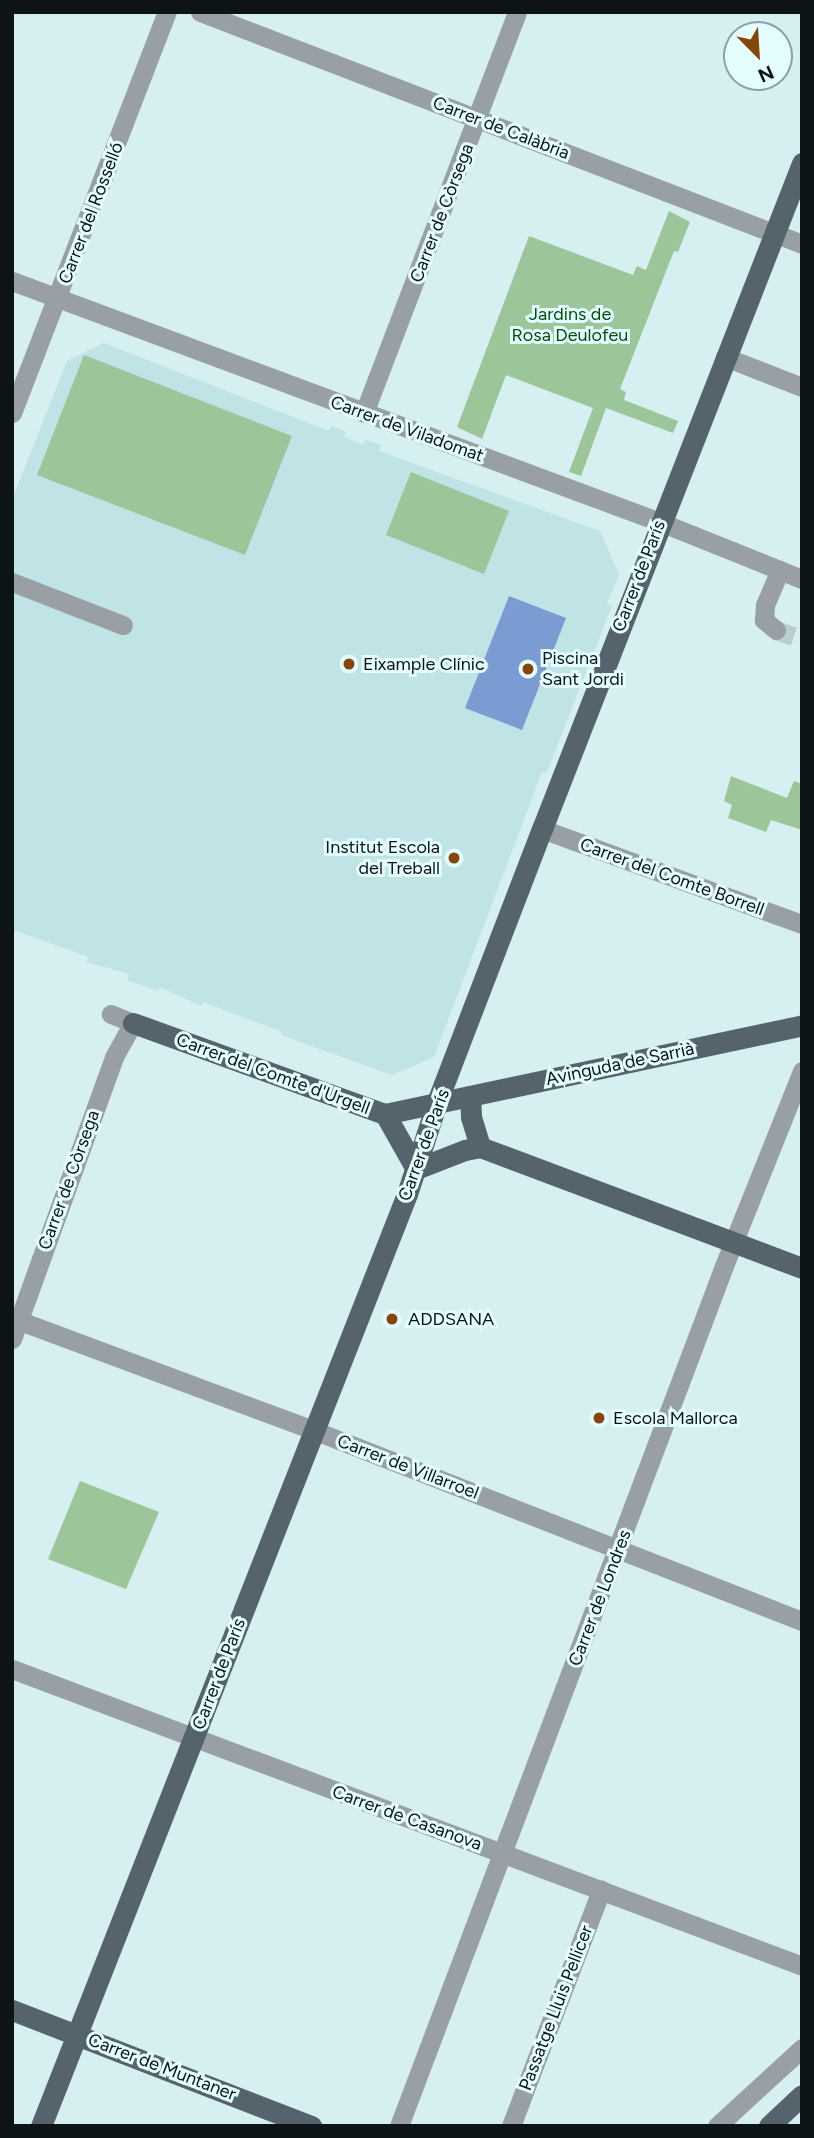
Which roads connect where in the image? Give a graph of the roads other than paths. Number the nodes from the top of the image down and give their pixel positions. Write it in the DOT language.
graph roads {
  1 [pos="167,12"];
  2 [pos="200,12"];
  3 [pos="517,12"];
  4 [pos="478,120"];
  5 [pos="802,163"];
  6 [pos="775,234"];
  7 [pos="802,244"];
  8 [pos="12,281"];
  9 [pos="58,298"];
  10 [pos="725,357"];
  11 [pos="802,387"];
  12 [pos="12,413"];
  13 [pos="364,414"];
  14 [pos="660,522"];
  15 [pos="780,570"];
  16 [pos="802,579"];
  17 [pos="12,582"];
  18 [pos="123,625"];
  19 [pos="776,629"];
  20 [pos="542,828"];
  21 [pos="802,924"];
  22 [pos="111,1014"];
  23 [pos="133,1023"];
  24 [pos="802,1025"];
  25 [pos="802,1071"];
  26 [pos="470,1096"];
  27 [pos="438,1102"];
  28 [pos="385,1114"];
  29 [pos="480,1147"];
  30 [pos="415,1169"];
  31 [pos="734,1242"];
  32 [pos="802,1268"];
  33 [pos="15,1326"];
  34 [pos="313,1430"];
  35 [pos="618,1549"];
  36 [pos="802,1621"];
  37 [pos="12,1668"];
  38 [pos="194,1739"];
  39 [pos="503,1854"];
  40 [pos="601,1890"];
  41 [pos="801,1963"];
  42 [pos="12,2010"];
  43 [pos="77,2034"];
  44 [pos="802,2048"];
  45 [pos="802,2095"];
  46 [pos="41,2126"];
  47 [pos="311,2126"];
  48 [pos="399,2126"];
  49 [pos="510,2126"];
  50 [pos="717,2126"];
  51 [pos="769,2126"];
  1 -- 9 [label="street, Carrer del Rosselló"];
  2 -- 4 [label="street, Carrer de Calàbria"];
  3 -- 4 [label="street, Carrer de Còrsega"];
  4 -- 6 [label="street, Carrer de Calàbria"];
  4 -- 13 [label="street, Carrer de Còrsega"];
  5 -- 6 [label="main road, Carrer de París"];
  6 -- 7 [label="street, Carrer de Calàbria"];
  6 -- 10 [label="main road, Carrer de París"];
  8 -- 9 [label="street, Carrer de Viladomat"];
  9 -- 12 [label="street, Carrer del Rosselló"];
  9 -- 13 [label="street, Carrer de Viladomat"];
  10 -- 11 [label="street"];
  10 -- 14 [label="main road, Carrer de París"];
  13 -- 14 [label="street, Carrer de Viladomat"];
  14 -- 15 [label="street, Carrer de Viladomat"];
  14 -- 20 [label="main road, Carrer de París"];
  15 -- 16 [label="street, Carrer de Viladomat"];
  15 -- 19 [label="street"];
  17 -- 18 [label="street"];
  20 -- 21 [label="street, Carrer del Comte Borrell"];
  20 -- 27 [label="main road, Carrer de París"];
  22 -- 23 [label="street, Carrer del Comte d'Urgell"];
  23 -- 28 [label="main road, Carrer del Comte d'Urgell"];
  23 -- 33 [label="street, Carrer de Còrsega"];
  24 -- 26 [label="main road, Avinguda de Sarrià"];
  25 -- 31 [label="street, Carrer de Londres"];
  26 -- 27 [label="main road, Avinguda de Sarrià"];
  26 -- 29 [label="main road"];
  27 -- 28 [label="main road, Carrer del Comte d'Urgell"];
  27 -- 30 [label="main road, Carrer de París"];
  28 -- 30 [label="main road"];
  29 -- 30 [label="main road"];
  29 -- 31 [label="main road"];
  30 -- 34 [label="main road, Carrer de París"];
  31 -- 32 [label="main road"];
  31 -- 35 [label="street, Carrer de Londres"];
  33 -- 34 [label="street, Carrer de Villarroel"];
  34 -- 35 [label="street, Carrer de Villarroel"];
  34 -- 38 [label="main road, Carrer de París"];
  35 -- 36 [label="street, Carrer de Villarroel"];
  35 -- 39 [label="street, Carrer de Londres"];
  37 -- 38 [label="street, Carrer de Casanova"];
  38 -- 39 [label="street, Carrer de Casanova"];
  38 -- 43 [label="main road, Carrer de París"];
  39 -- 40 [label="street, Carrer de Casanova"];
  39 -- 48 [label="street, Carrer de Londres"];
  40 -- 41 [label="street, Carrer de Casanova"];
  40 -- 49 [label="street, Passatge Lluis Pellicer"];
  42 -- 43 [label="main road, Carrer de Muntaner"];
  43 -- 46 [label="main road, Carrer de París"];
  43 -- 47 [label="main road, Carrer de Muntaner"];
  44 -- 50 [label="street"];
  45 -- 51 [label="main road"];
}
